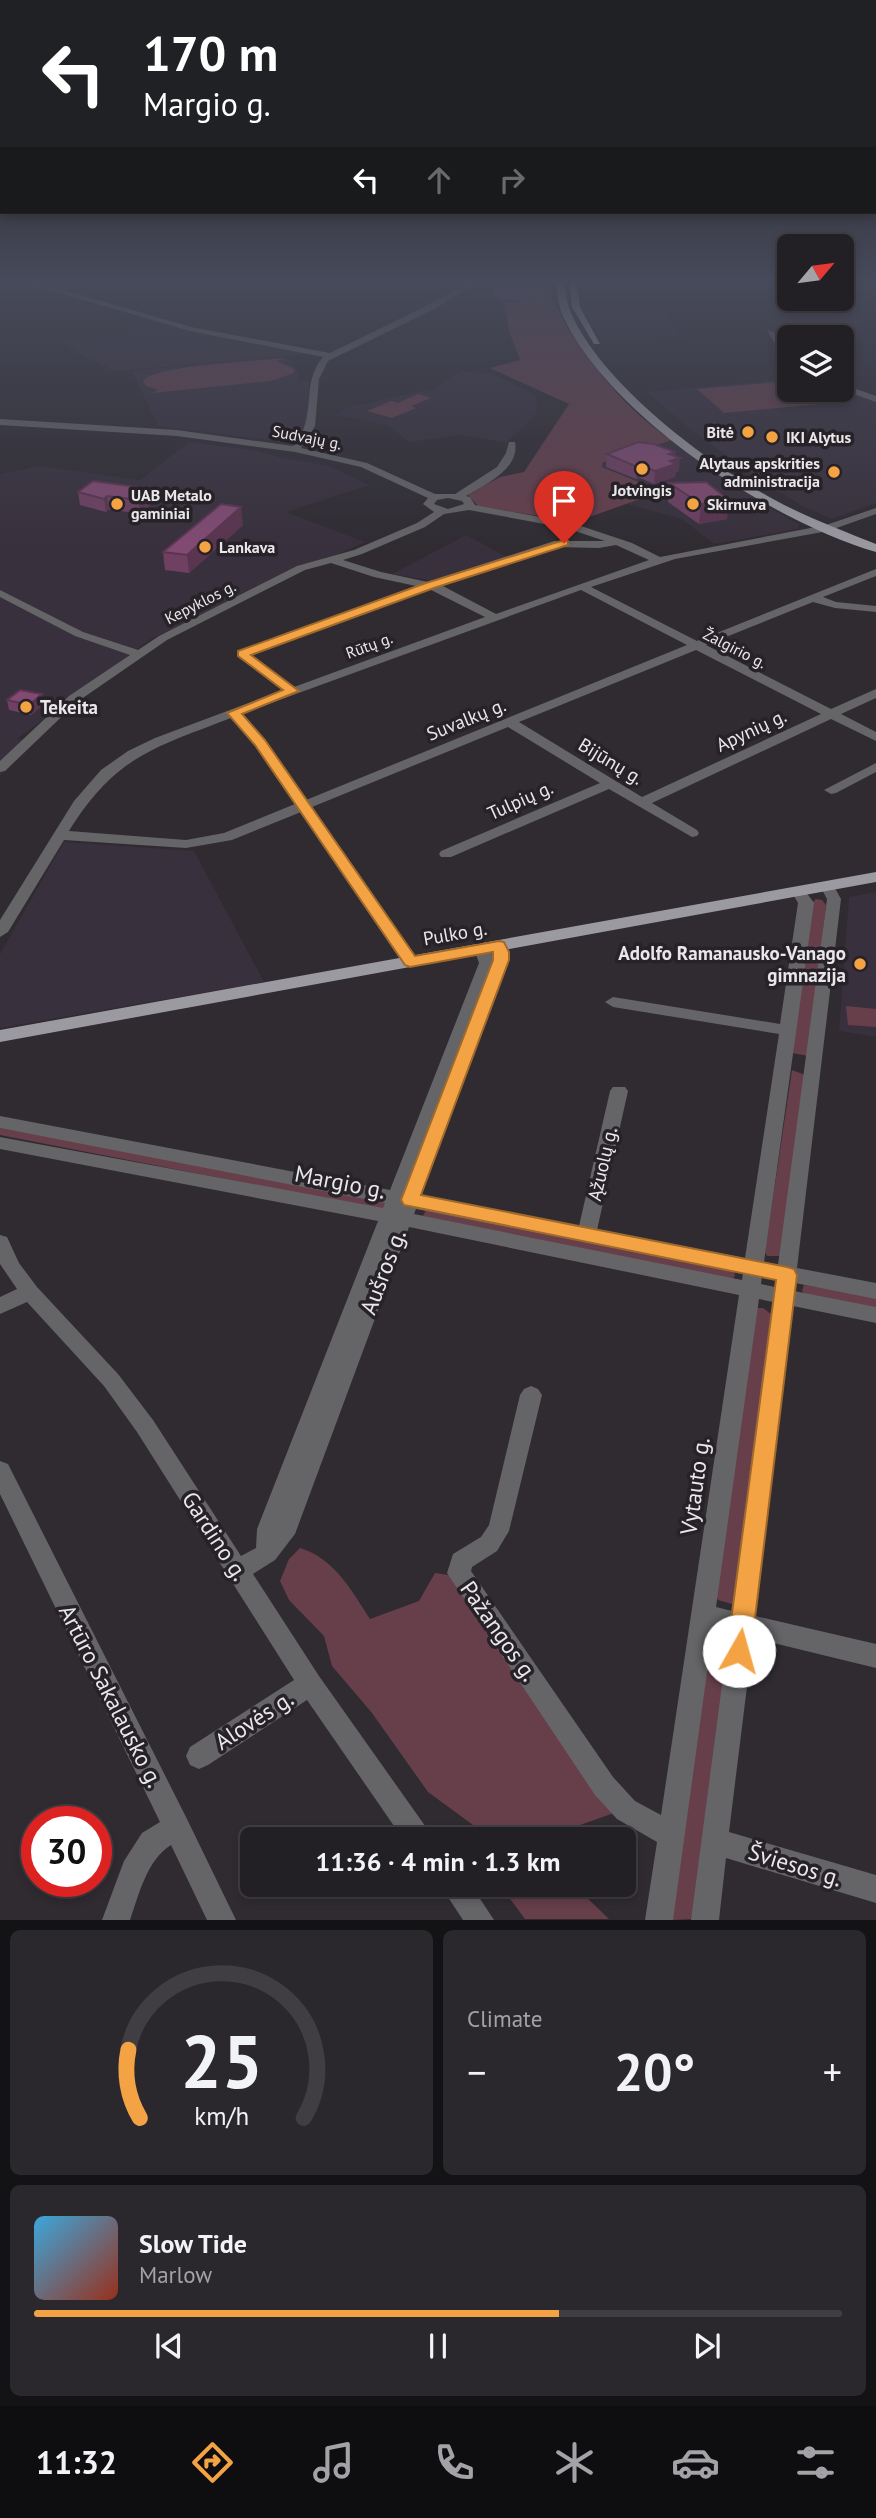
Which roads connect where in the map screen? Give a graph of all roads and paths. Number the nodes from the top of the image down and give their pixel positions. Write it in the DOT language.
graph roads {
  1 [pos="316,372"];
  2 [pos="605,372"];
  3 [pos="621,372"];
  4 [pos="854,391"];
  5 [pos="643,396"];
  6 [pos="629,397"];
  7 [pos="876,398"];
  8 [pos="0,422"];
  9 [pos="512,444"];
  10 [pos="295,449"];
  11 [pos="458,496"];
  12 [pos="434,497"];
  13 [pos="468,507"];
  14 [pos="442,511"];
  15 [pos="876,511"];
  16 [pos="833,527"];
  17 [pos="876,540"];
  18 [pos="614,542"];
  19 [pos="876,548"];
  20 [pos="332,560"];
  21 [pos="653,561"];
  22 [pos="876,572"];
  23 [pos="430,585"];
  24 [pos="581,586"];
  25 [pos="0,593"];
  26 [pos="814,598"];
  27 [pos="876,609"];
  28 [pos="495,618"];
  29 [pos="697,646"];
  30 [pos="138,654"];
  31 [pos="292,691"];
  32 [pos="876,693"];
  33 [pos="233,713"];
  34 [pos="830,713"];
  35 [pos="509,722"];
  36 [pos="876,737"];
  37 [pos="876,767"];
  38 [pos="0,768"];
  39 [pos="611,783"];
  40 [pos="831,790"];
  41 [pos="642,802"];
  42 [pos="304,804"];
  43 [pos="692,833"];
  44 [pos="59,835"];
  45 [pos="446,854"];
  46 [pos="876,877"];
  47 [pos="827,886"];
  48 [pos="799,891"];
  49 [pos="0,932"];
  50 [pos="490,947"];
  51 [pos="410,962"];
  52 [pos="613,1002"];
  53 [pos="787,1030"];
  54 [pos="0,1036"];
  55 [pos="783,1060"];
  56 [pos="813,1066"];
  57 [pos="619,1091"];
  58 [pos="0,1122"];
  59 [pos="0,1143"];
  60 [pos="399,1208"];
  61 [pos="586,1236"];
  62 [pos="0,1242"];
  63 [pos="751,1279"];
  64 [pos="785,1285"];
  65 [pos="876,1291"];
  66 [pos="30,1292"];
  67 [pos="0,1306"];
  68 [pos="876,1315"];
  69 [pos="531,1395"];
  70 [pos="0,1471"];
  71 [pos="238,1571"];
  72 [pos="703,1615"];
  73 [pos="742,1624"];
  74 [pos="876,1656"];
  75 [pos="310,1684"];
  76 [pos="199,1756"];
  77 [pos="177,1826"];
  78 [pos="411,1827"];
  79 [pos="671,1835"];
  80 [pos="715,1841"];
  81 [pos="876,1889"];
  82 [pos="463,1897"];
  83 [pos="116,1920"];
  84 [pos="222,1920"];
  85 [pos="480,1920"];
  86 [pos="659,1920"];
  87 [pos="705,1920"];
  1 -- 10 [label="street"];
  2 -- 6 [label="main road"];
  3 -- 5 [label="main road"];
  4 -- 7 [label="street"];
  5 -- 6 [label="main road"];
  5 -- 16 [label="main road"];
  6 -- 16 [label="main road"];
  8 -- 10 [label="street, Sudvajų g."];
  9 -- 11 [label="street"];
  10 -- 12 [label="street, Sudvajų g."];
  11 -- 12 [label="street"];
  11 -- 13 [label="street"];
  12 -- 14 [label="street"];
  13 -- 14 [label="street"];
  13 -- 18 [label="street"];
  14 -- 20 [label="street, Kepyklos g."];
  15 -- 16 [label="street, Rūtų g."];
  16 -- 17 [label="main road"];
  16 -- 19 [label="main road"];
  16 -- 21 [label="street, Rūtų g."];
  18 -- 21 [label="street"];
  18 -- 23 [label="street"];
  20 -- 23 [label="street"];
  20 -- 30 [label="street, Kepyklos g."];
  21 -- 24 [label="street, Rūtų g."];
  22 -- 26 [label="street, Suvalkų g."];
  23 -- 28 [label="street"];
  23 -- 31 [label="street"];
  24 -- 28 [label="street, Rūtų g."];
  24 -- 29 [label="street, Žalgirio g."];
  25 -- 30 [label="street"];
  26 -- 27 [label="street"];
  26 -- 29 [label="street, Suvalkų g."];
  28 -- 31 [label="street, Rūtų g."];
  29 -- 34 [label="street, Žalgirio g."];
  29 -- 35 [label="street, Suvalkų g."];
  30 -- 38 [label="street, Kepyklos g."];
  31 -- 33 [label="street, Rūtų g."];
  32 -- 34 [label="street, Apynių g."];
  33 -- 42 [label="street"];
  33 -- 44 [label="street, Rūtų g."];
  34 -- 36 [label="street, Žalgirio g."];
  34 -- 41 [label="street, Apynių g."];
  35 -- 39 [label="street, Bijūnų g."];
  35 -- 42 [label="street, Suvalkų g."];
  37 -- 40 [label="street"];
  39 -- 41 [label="street, Bijūnų g."];
  39 -- 45 [label="street, Tulpių g."];
  41 -- 43 [label="street, Bijūnų g."];
  42 -- 44 [label="street, Suvalkų g."];
  42 -- 51 [label="street"];
  44 -- 49 [label="street, Rūtų g."];
  46 -- 47 [label="main road, Pulko g."];
  47 -- 48 [label="main road, Pulko g."];
  47 -- 56 [label="street"];
  48 -- 50 [label="main road, Pulko g."];
  48 -- 53 [label="street, Vytauto g."];
  50 -- 51 [label="main road, Pulko g."];
  50 -- 60 [label="street, Aušros g."];
  51 -- 54 [label="main road, Pulko g."];
  52 -- 53 [label="street"];
  53 -- 55 [label="street, Vytauto g."];
  55 -- 56 [label="street"];
  55 -- 63 [label="street, Vytauto g."];
  56 -- 64 [label="street"];
  57 -- 61 [label="street, Ąžuolų g."];
  58 -- 60 [label="street, Margio g."];
  59 -- 60 [label="street, Margio g."];
  60 -- 61 [label="street, Margio g."];
  60 -- 63 [label="street, Margio g."];
  60 -- 71 [label="street, Aušros g."];
  61 -- 63 [label="street, Margio g."];
  62 -- 66 [label="street, Gardino g."];
  63 -- 64 [label="street, Margio g."];
  63 -- 72 [label="street, Vytauto g."];
  64 -- 65 [label="street, Margio g."];
  64 -- 68 [label="street, Margio g."];
  64 -- 73 [label="street"];
  66 -- 67 [label="street"];
  66 -- 71 [label="street, Gardino g."];
  69 -- 79 [label="street, Pažangos g."];
  70 -- 77 [label="street, Artūro Sakalausko g."];
  71 -- 75 [label="street, Gardino g."];
  72 -- 73 [label="street"];
  72 -- 79 [label="street, Vytauto g."];
  73 -- 74 [label="street"];
  73 -- 80 [label="street"];
  75 -- 76 [label="street, Alovės g."];
  75 -- 78 [label="street, Gardino g."];
  77 -- 83 [label="street"];
  77 -- 84 [label="street, Artūro Sakalausko g."];
  79 -- 86 [label="street, Vytauto g."];
  80 -- 81 [label="street, Šviesos g."];
  80 -- 87 [label="street"];
  82 -- 85 [label="street"];
}
